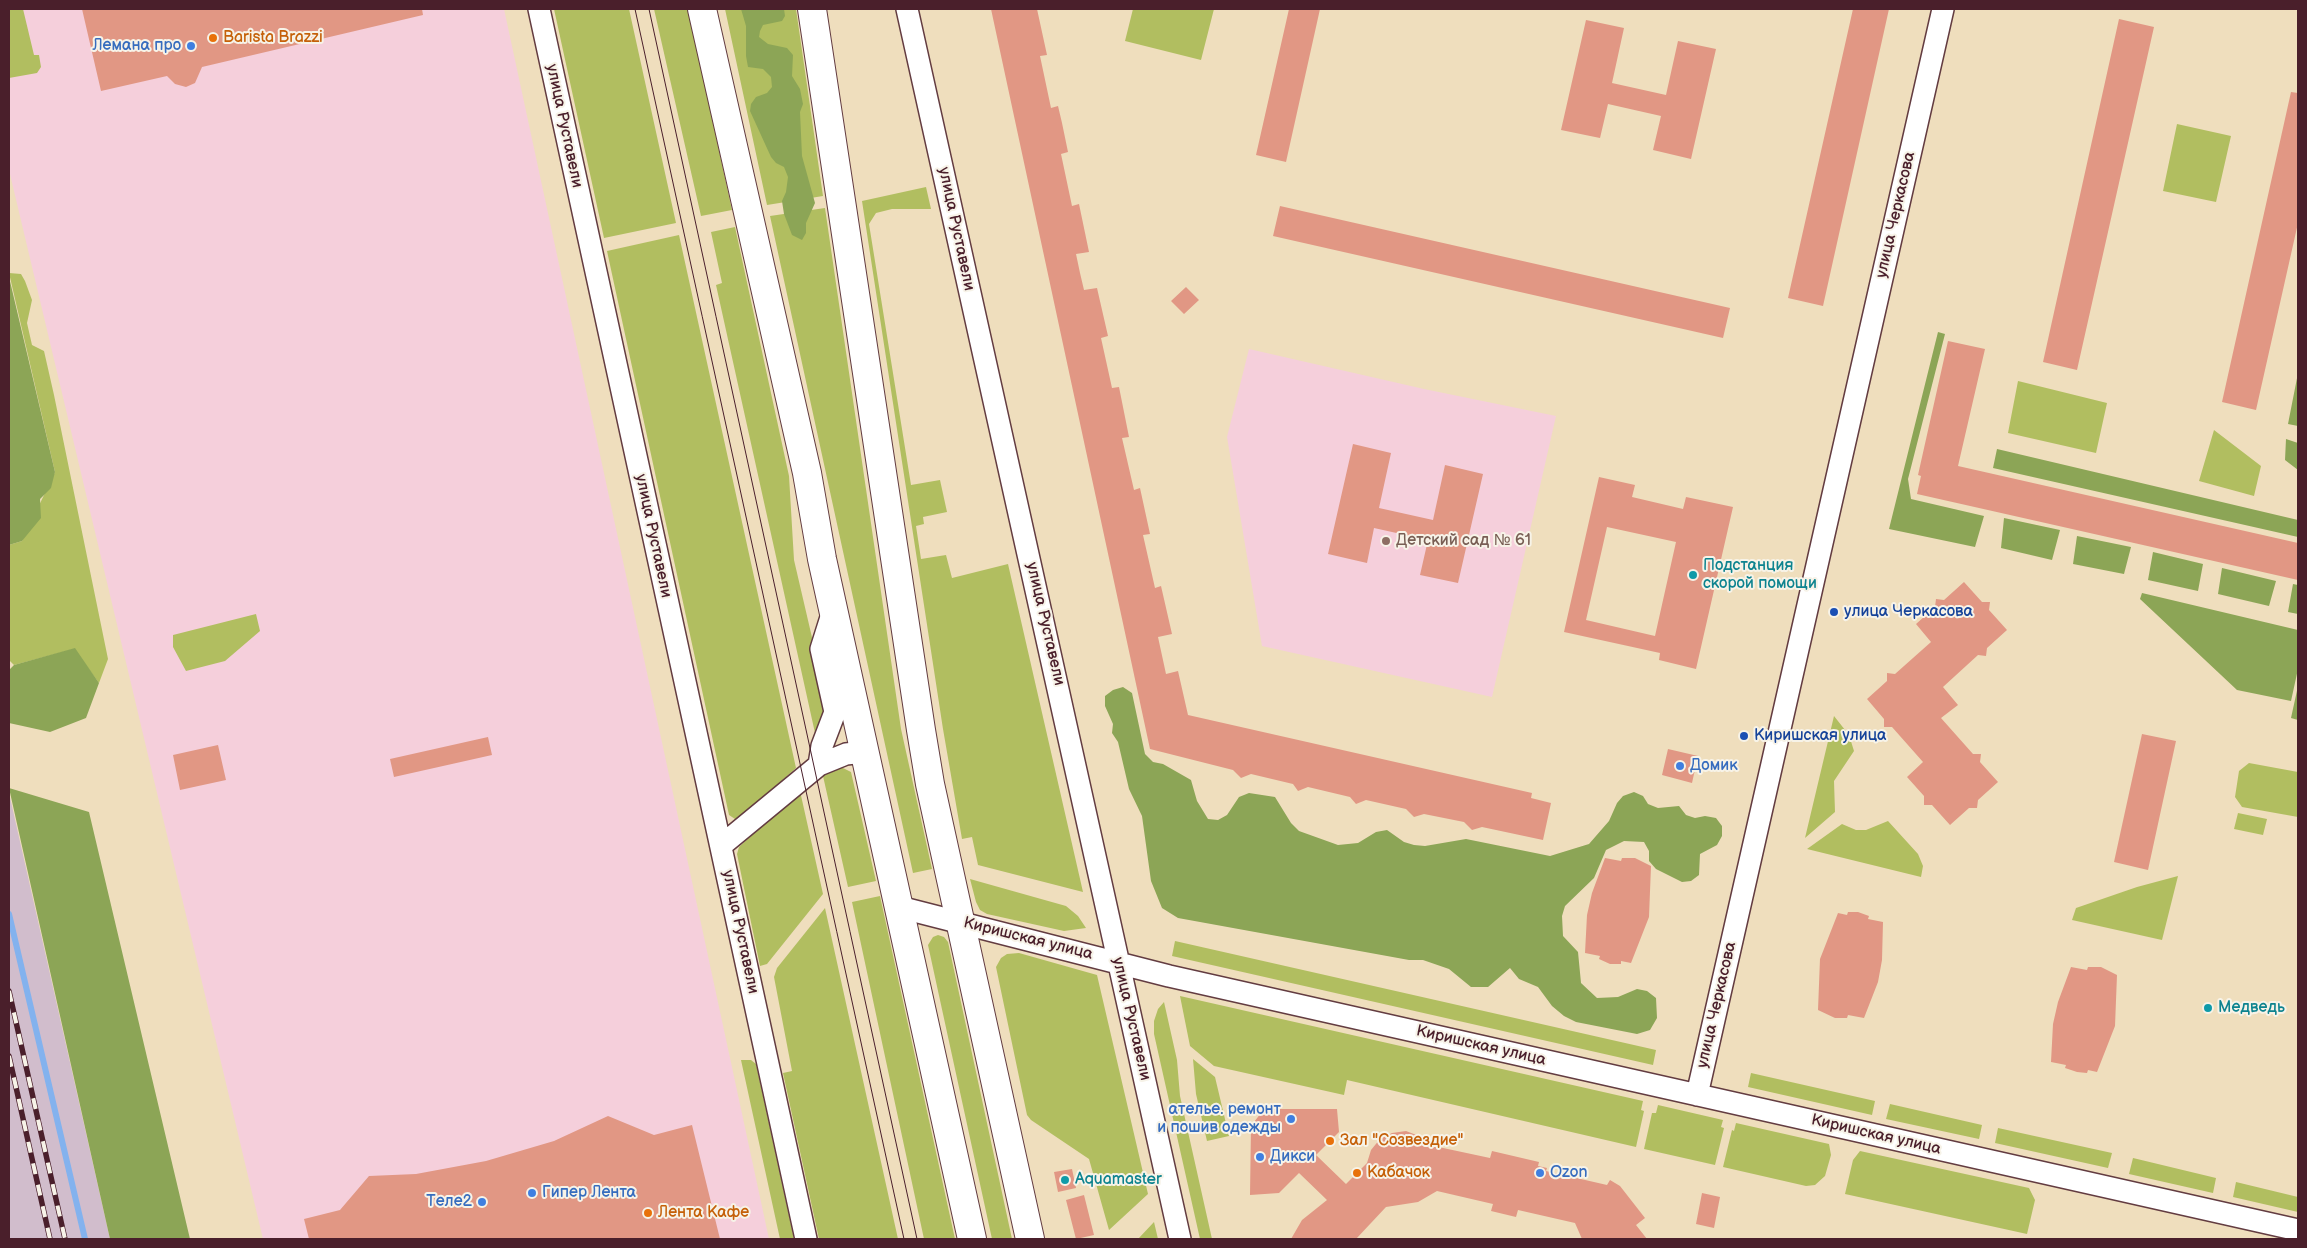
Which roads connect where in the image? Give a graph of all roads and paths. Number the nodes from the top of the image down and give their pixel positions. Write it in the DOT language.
graph roads {
  1 [pos="539,9"];
  2 [pos="702,9"];
  3 [pos="812,9"];
  4 [pos="907,9"];
  5 [pos="1943,9"];
  6 [pos="833,611"];
  7 [pos="864,752"];
  8 [pos="819,765"];
  9 [pos="722,845"];
  10 [pos="899,907"];
  11 [pos="960,921"];
  12 [pos="1118,961"];
  13 [pos="1697,1095"];
  14 [pos="2298,1230"];
  15 [pos="806,1239"];
  16 [pos="972,1239"];
  17 [pos="1030,1239"];
  18 [pos="1180,1239"];
  1 -- 9 [label="street, улица Руставели"];
  2 -- 6 [label="main road"];
  3 -- 11 [label="main road"];
  4 -- 12 [label="street, улица Руставели"];
  5 -- 13 [label="street, улица Черкасова"];
  6 -- 7 [label="main road"];
  6 -- 8 [label="street"];
  7 -- 8 [label="street"];
  7 -- 10 [label="main road"];
  8 -- 9 [label="street"];
  9 -- 15 [label="street, улица Руставели"];
  10 -- 11 [label="street, Киришская улица"];
  10 -- 16 [label="main road"];
  11 -- 12 [label="street, Киришская улица"];
  11 -- 17 [label="main road"];
  12 -- 13 [label="street, Киришская улица"];
  12 -- 18 [label="street, улица Руставели"];
  13 -- 14 [label="street, Киришская улица"];
}
